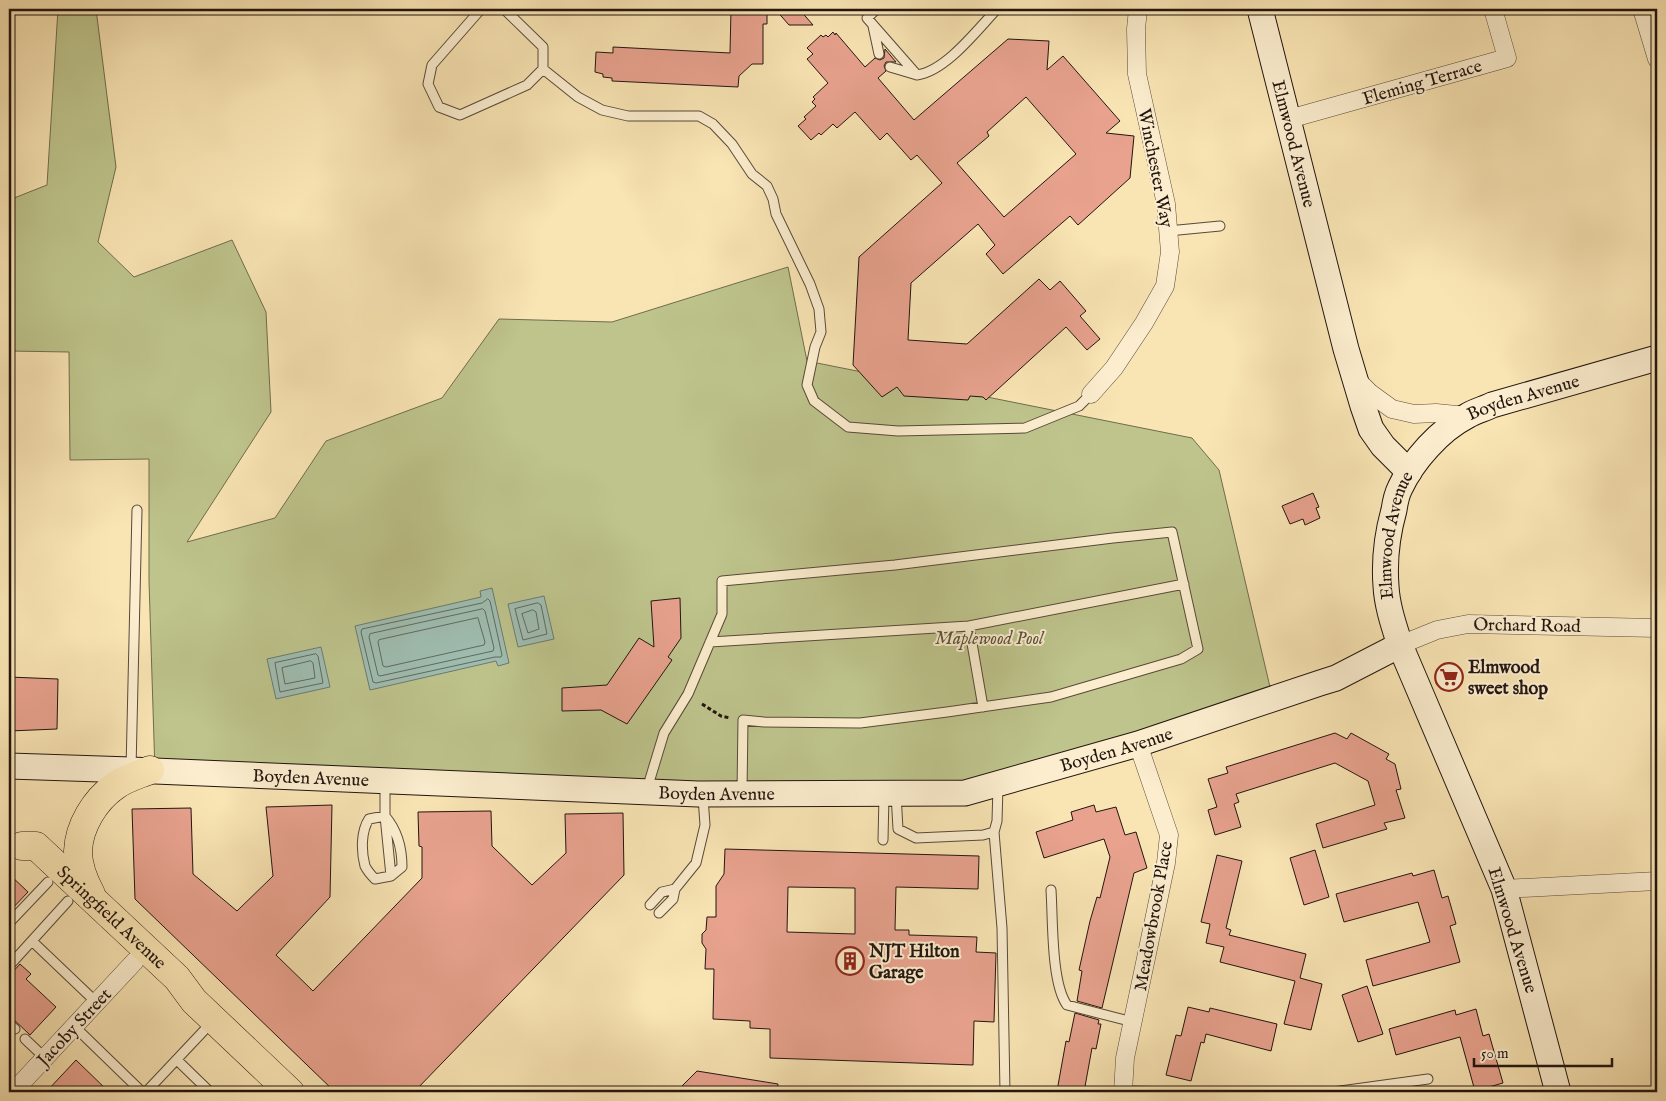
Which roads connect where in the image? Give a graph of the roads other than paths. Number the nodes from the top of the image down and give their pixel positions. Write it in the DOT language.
graph roads {
  1 [pos="481,9"];
  2 [pos="504,9"];
  3 [pos="878,9"];
  4 [pos="997,9"];
  5 [pos="1138,9"];
  6 [pos="1260,9"];
  7 [pos="1493,9"];
  8 [pos="1642,9"];
  9 [pos="872,24"];
  10 [pos="879,54"];
  11 [pos="1657,59"];
  12 [pos="890,67"];
  13 [pos="544,69"];
  14 [pos="917,75"];
  15 [pos="1289,119"];
  16 [pos="1220,226"];
  17 [pos="1168,231"];
  18 [pos="1657,358"];
  19 [pos="1353,376"];
  20 [pos="1091,394"];
  21 [pos="1467,416"];
  22 [pos="1409,472"];
  23 [pos="137,510"];
  24 [pos="1184,584"];
  25 [pos="969,626"];
  26 [pos="1657,628"];
  27 [pos="710,642"];
  28 [pos="1400,646"];
  29 [pos="983,707"];
  30 [pos="1138,744"];
  31 [pos="9,766"];
  32 [pos="141,770"];
  33 [pos="385,781"];
  34 [pos="998,784"];
  35 [pos="646,792"];
  36 [pos="890,793"];
  37 [pos="703,794"];
  38 [pos="742,794"];
  39 [pos="385,816"];
  40 [pos="994,832"];
  41 [pos="15,839"];
  42 [pos="883,840"];
  43 [pos="391,876"];
  44 [pos="1657,881"];
  45 [pos="48,882"];
  46 [pos="675,889"];
  47 [pos="1504,889"];
  48 [pos="1051,890"];
  49 [pos="68,901"];
  50 [pos="650,905"];
  51 [pos="106,913"];
  52 [pos="659,913"];
  53 [pos="9,923"];
  54 [pos="32,941"];
  55 [pos="135,961"];
  56 [pos="9,966"];
  57 [pos="194,1001"];
  58 [pos="96,1002"];
  59 [pos="214,1020"];
  60 [pos="1133,1022"];
  61 [pos="74,1026"];
  62 [pos="25,1039"];
  63 [pos="44,1058"];
  64 [pos="177,1060"];
  65 [pos="1428,1079"];
  66 [pos="1124,1091"];
  67 [pos="13,1092"];
  68 [pos="144,1092"];
  69 [pos="210,1092"];
  70 [pos="290,1092"];
  71 [pos="1004,1092"];
  72 [pos="1183,1092"];
  73 [pos="1333,1092"];
  74 [pos="1558,1092"];
  1 -- 13 [label="lane"];
  2 -- 13 [label="lane"];
  3 -- 9 [label="lane"];
  4 -- 14 [label="lane"];
  5 -- 17 [label="street, Winchester Way"];
  6 -- 15 [label="street, Elmwood Avenue"];
  7 -- 15 [label="street, Fleming Terrace"];
  8 -- 11 [label="street"];
  9 -- 10 [label="lane"];
  9 -- 14 [label="lane"];
  12 -- 14 [label="lane"];
  13 -- 20 [label="lane"];
  15 -- 19 [label="street, Elmwood Avenue"];
  16 -- 17 [label="lane"];
  17 -- 20 [label="street, Winchester Way"];
  18 -- 21 [label="street, Boyden Avenue"];
  19 -- 21 [label="street"];
  19 -- 22 [label="street, Elmwood Avenue"];
  21 -- 22 [label="street, Boyden Avenue"];
  22 -- 28 [label="street, Elmwood Avenue"];
  23 -- 32 [label="lane"];
  24 -- 25 [label="lane"];
  24 -- 27 [label="lane"];
  24 -- 29 [label="lane"];
  25 -- 27 [label="lane"];
  25 -- 29 [label="lane"];
  26 -- 28 [label="street, Orchard Road"];
  27 -- 35 [label="lane"];
  28 -- 30 [label="street, Boyden Avenue"];
  28 -- 47 [label="street, Elmwood Avenue"];
  29 -- 38 [label="lane"];
  30 -- 34 [label="street, Boyden Avenue"];
  30 -- 60 [label="street, Meadowbrook Place"];
  31 -- 32 [label="street, Boyden Avenue"];
  32 -- 33 [label="street, Boyden Avenue"];
  32 -- 51 [label="main road"];
  33 -- 35 [label="street, Boyden Avenue"];
  33 -- 39 [label="lane"];
  34 -- 36 [label="street, Boyden Avenue"];
  34 -- 40 [label="lane"];
  35 -- 37 [label="street, Boyden Avenue"];
  36 -- 38 [label="street, Boyden Avenue"];
  36 -- 40 [label="lane"];
  36 -- 42 [label="lane"];
  37 -- 38 [label="street, Boyden Avenue"];
  37 -- 46 [label="lane"];
  39 -- 43 [label="lane"];
  39 -- 43 [label="lane"];
  39 -- 43 [label="lane"];
  40 -- 71 [label="lane"];
  41 -- 45 [label="main road, Springfield Avenue"];
  41 -- 51 [label="main road, Springfield Avenue"];
  44 -- 47 [label="street"];
  45 -- 49 [label="main road, Springfield Avenue"];
  45 -- 53 [label="lane"];
  46 -- 50 [label="lane"];
  46 -- 52 [label="lane"];
  47 -- 74 [label="street, Elmwood Avenue"];
  48 -- 60 [label="lane"];
  49 -- 54 [label="lane"];
  49 -- 55 [label="main road, Springfield Avenue"];
  51 -- 57 [label="main road, Springfield Avenue"];
  54 -- 56 [label="lane"];
  54 -- 58 [label="lane"];
  55 -- 57 [label="main road, Springfield Avenue"];
  55 -- 58 [label="street, Jacoby Street"];
  57 -- 59 [label="main road, Springfield Avenue"];
  58 -- 61 [label="street, Jacoby Street"];
  59 -- 64 [label="lane"];
  59 -- 70 [label="main road, Springfield Avenue"];
  60 -- 66 [label="street, Meadowbrook Place"];
  61 -- 63 [label="street, Jacoby Street"];
  61 -- 68 [label="lane"];
  62 -- 63 [label="lane"];
  63 -- 67 [label="street, Jacoby Street"];
  64 -- 68 [label="lane"];
  64 -- 69 [label="lane"];
  65 -- 73 [label="lane"];
  66 -- 72 [label="lane"];
}
